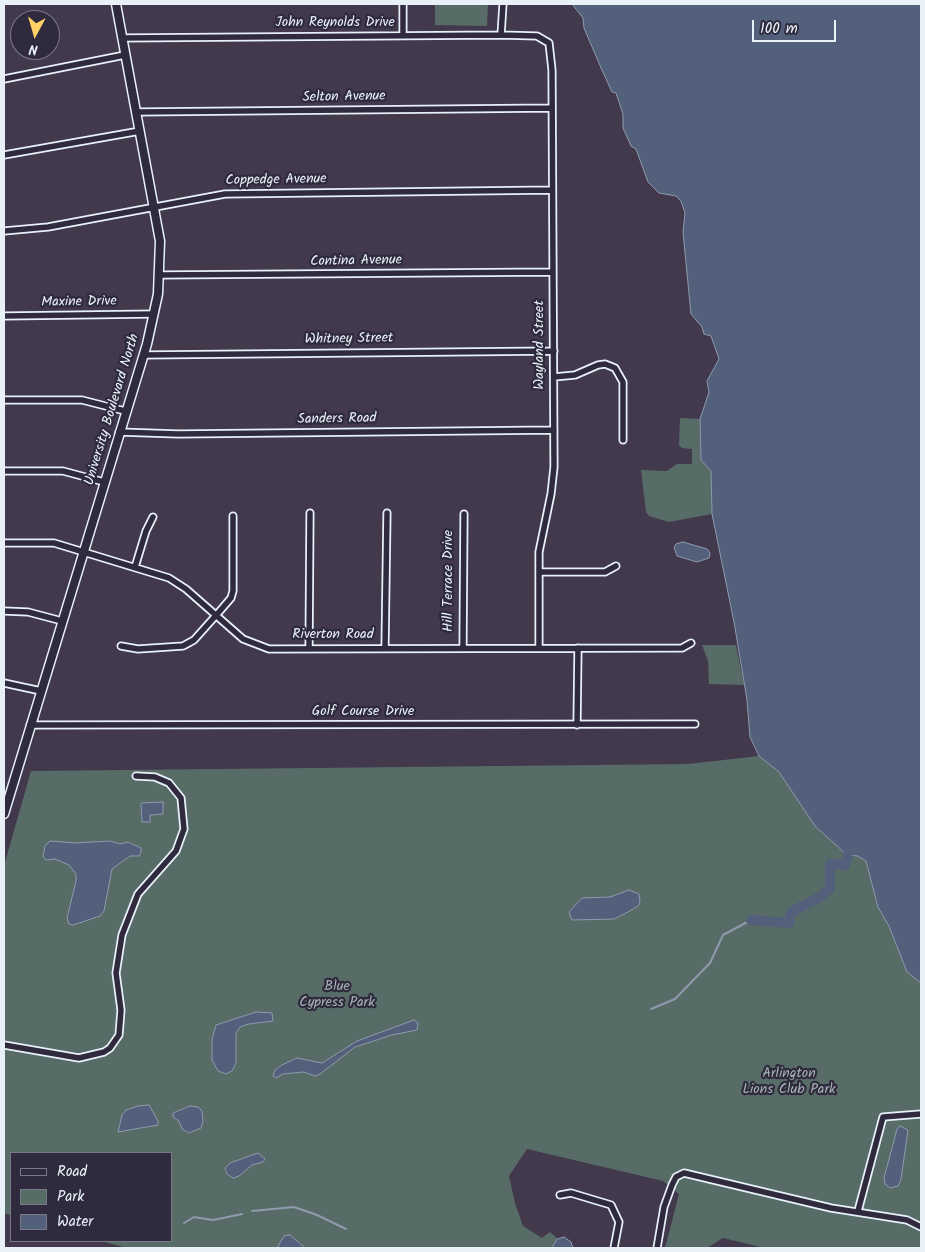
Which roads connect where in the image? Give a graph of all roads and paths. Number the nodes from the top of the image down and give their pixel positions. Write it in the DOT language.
graph roads {
  1 [pos="116,4"];
  2 [pos="402,4"];
  3 [pos="504,4"];
  4 [pos="501,35"];
  5 [pos="403,36"];
  6 [pos="122,38"];
  7 [pos="547,41"];
  8 [pos="125,56"];
  9 [pos="4,79"];
  10 [pos="552,108"];
  11 [pos="136,112"];
  12 [pos="140,131"];
  13 [pos="4,156"];
  14 [pos="552,190"];
  15 [pos="155,207"];
  16 [pos="4,231"];
  17 [pos="553,272"];
  18 [pos="160,275"];
  19 [pos="154,314"];
  20 [pos="4,316"];
  21 [pos="554,351"];
  22 [pos="144,354"];
  23 [pos="554,377"];
  24 [pos="4,400"];
  25 [pos="126,411"];
  26 [pos="554,430"];
  27 [pos="120,432"];
  28 [pos="623,440"];
  29 [pos="4,471"];
  30 [pos="104,482"];
  31 [pos="310,513"];
  32 [pos="387,513"];
  33 [pos="464,514"];
  34 [pos="233,516"];
  35 [pos="153,517"];
  36 [pos="4,542"];
  37 [pos="83,552"];
  38 [pos="616,566"];
  39 [pos="136,567"];
  40 [pos="540,572"];
  41 [pos="4,611"];
  42 [pos="216,615"];
  43 [pos="62,621"];
  44 [pos="692,643"];
  45 [pos="121,646"];
  46 [pos="385,648"];
  47 [pos="463,648"];
  48 [pos="539,648"];
  49 [pos="578,648"];
  50 [pos="309,649"];
  51 [pos="4,683"];
  52 [pos="41,691"];
  53 [pos="695,724"];
  54 [pos="577,725"];
  55 [pos="30,726"];
  56 [pos="136,776"];
  57 [pos="4,814"];
  58 [pos="4,1046"];
  59 [pos="921,1114"];
  60 [pos="560,1195"];
  61 [pos="858,1211"];
  62 [pos="921,1227"];
  63 [pos="614,1248"];
  64 [pos="657,1248"];
  1 -- 6 [label="street, University Boulevard North"];
  2 -- 5 [label="street"];
  3 -- 4 [label="street"];
  4 -- 5 [label="street, John Reynolds Drive"];
  4 -- 7 [label="street, John Reynolds Drive"];
  5 -- 6 [label="street, John Reynolds Drive"];
  6 -- 8 [label="street, University Boulevard North"];
  7 -- 10 [label="street, Wayland Street"];
  8 -- 9 [label="street"];
  8 -- 11 [label="street, University Boulevard North"];
  10 -- 11 [label="street, Selton Avenue"];
  10 -- 14 [label="street, Wayland Street"];
  11 -- 12 [label="street, University Boulevard North"];
  12 -- 13 [label="street"];
  12 -- 15 [label="street, University Boulevard North"];
  14 -- 15 [label="street, Coppedge Avenue"];
  14 -- 17 [label="street, Wayland Street"];
  15 -- 16 [label="street, Coppedge Avenue"];
  15 -- 18 [label="street, University Boulevard North"];
  17 -- 18 [label="street, Contina Avenue"];
  17 -- 21 [label="street, Wayland Street"];
  18 -- 19 [label="street, University Boulevard North"];
  19 -- 20 [label="street, Maxine Drive"];
  19 -- 22 [label="street, University Boulevard North"];
  21 -- 22 [label="street, Whitney Street"];
  21 -- 23 [label="street, Wayland Street"];
  22 -- 25 [label="street, University Boulevard North"];
  23 -- 26 [label="street, Wayland Street"];
  23 -- 28 [label="street"];
  24 -- 25 [label="street"];
  25 -- 27 [label="street, University Boulevard North"];
  26 -- 27 [label="street, Sanders Road"];
  26 -- 40 [label="street, Wayland Street"];
  27 -- 30 [label="street, University Boulevard North"];
  29 -- 30 [label="street"];
  30 -- 37 [label="street, University Boulevard North"];
  31 -- 50 [label="street"];
  32 -- 46 [label="street"];
  33 -- 47 [label="street, Hill Terrace Drive"];
  34 -- 42 [label="street"];
  35 -- 39 [label="street"];
  36 -- 37 [label="street, Riverton Road"];
  37 -- 39 [label="street, Riverton Road"];
  37 -- 43 [label="street, University Boulevard North"];
  38 -- 40 [label="street"];
  39 -- 42 [label="street, Riverton Road"];
  40 -- 48 [label="street, Wayland Street"];
  41 -- 43 [label="street"];
  42 -- 45 [label="street"];
  42 -- 50 [label="street, Riverton Road"];
  43 -- 52 [label="street, University Boulevard North"];
  44 -- 49 [label="street, Riverton Road"];
  46 -- 47 [label="street, Riverton Road"];
  46 -- 50 [label="street, Riverton Road"];
  47 -- 48 [label="street, Riverton Road"];
  48 -- 49 [label="street, Riverton Road"];
  49 -- 54 [label="street"];
  51 -- 52 [label="street"];
  52 -- 55 [label="street, University Boulevard North"];
  53 -- 54 [label="street, Golf Course Drive"];
  54 -- 55 [label="street, Golf Course Drive"];
  55 -- 57 [label="street, University Boulevard North"];
  56 -- 58 [label="street"];
  59 -- 61 [label="street"];
  60 -- 63 [label="street"];
  61 -- 62 [label="street"];
  61 -- 64 [label="street"];
}
